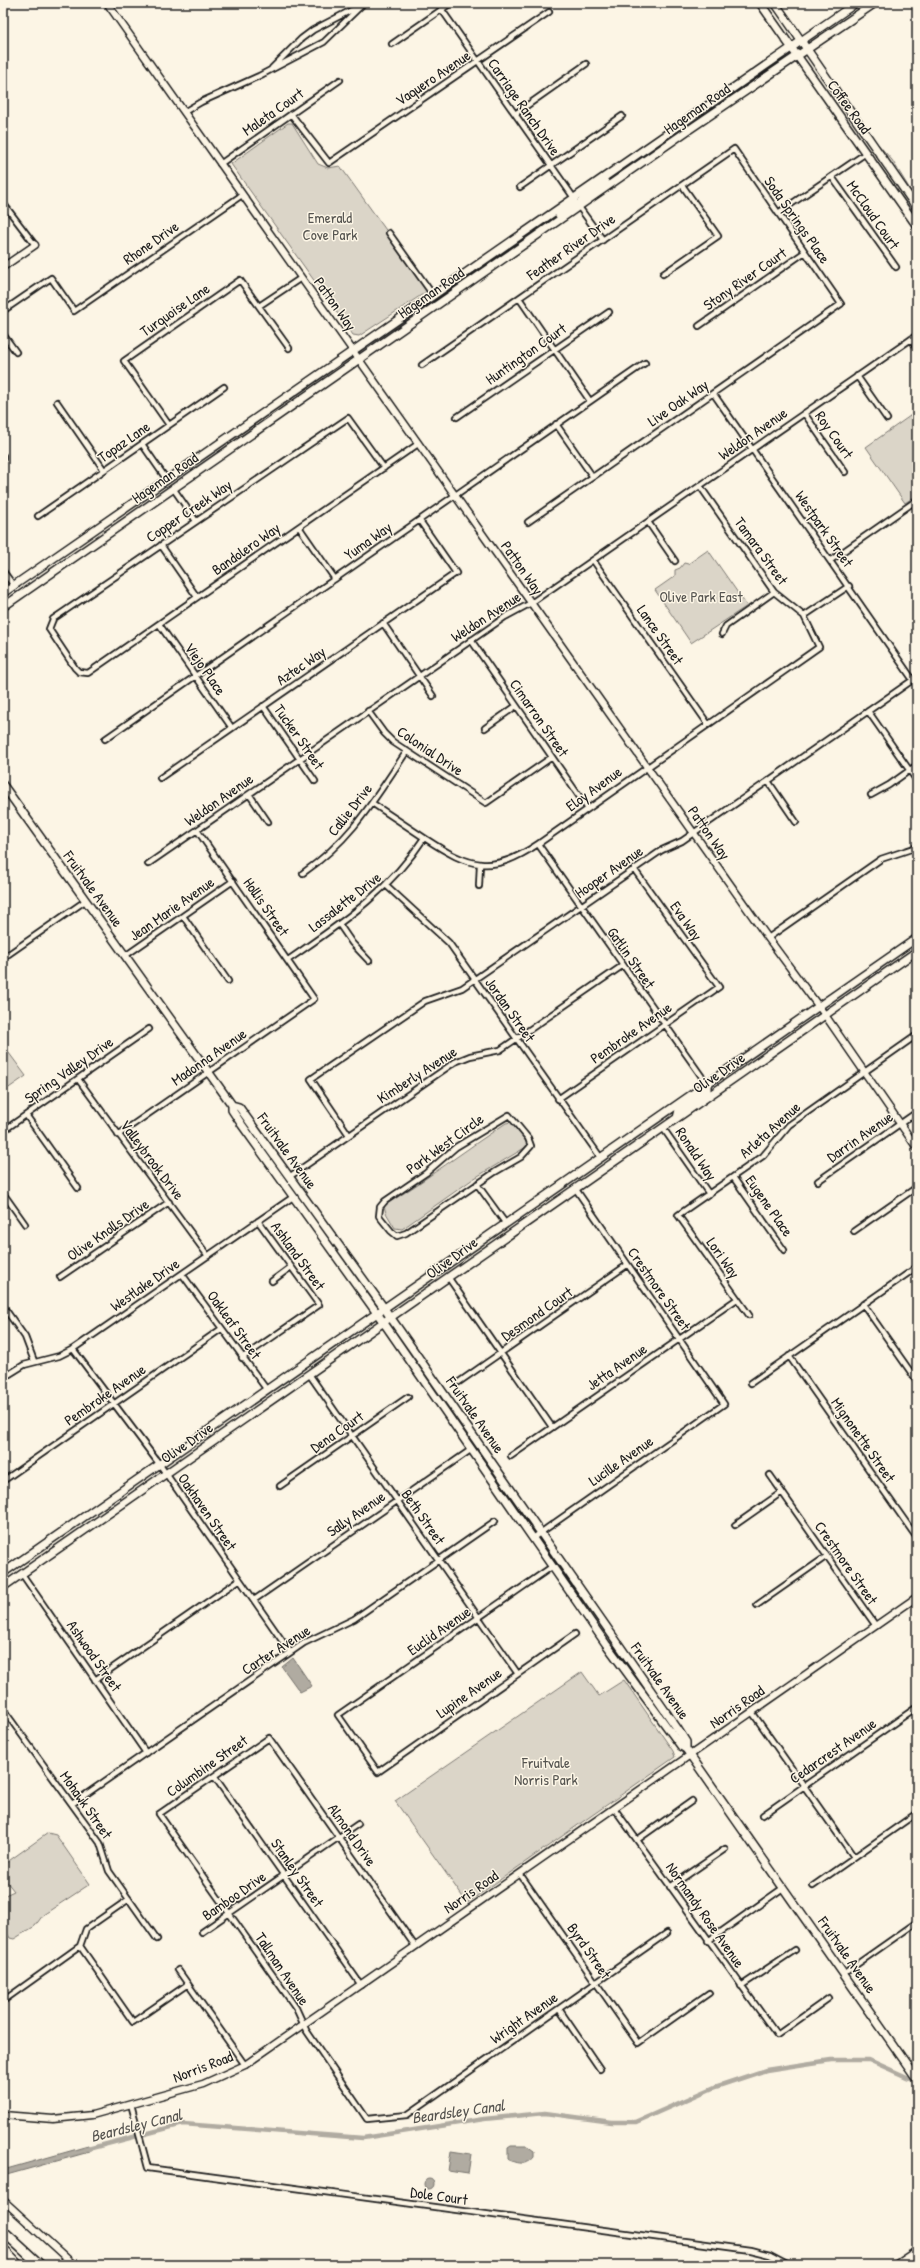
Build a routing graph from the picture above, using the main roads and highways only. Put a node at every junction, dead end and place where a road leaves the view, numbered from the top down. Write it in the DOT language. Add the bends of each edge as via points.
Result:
graph roads {
  1 [pos="760,3"];
  2 [pos="775,3"];
  3 [pos="856,3"];
  4 [pos="872,4"];
  5 [pos="801,40"];
  6 [pos="790,48"];
  7 [pos="808,50"];
  8 [pos="797,57"];
  9 [pos="722,95"];
  10 [pos="687,131"];
  11 [pos="617,169"];
  12 [pos="883,177"];
  13 [pos="574,198"];
  14 [pos="579,207"];
  15 [pos="917,208"];
  16 [pos="917,212"];
  17 [pos="917,226"];
  18 [pos="544,231"];
  19 [pos="211,449"];
  20 [pos="167,480"];
  21 [pos="173,488"];
  22 [pos="134,516"];
  23 [pos="14,586"];
  24 [pos="3,594"];
  25 [pos="3,602"];
  26 [pos="3,607"];
  27 [pos="3,785"];
  28 [pos="917,938"];
  29 [pos="917,951"];
  30 [pos="707,1084"];
  31 [pos="232,1104"];
  32 [pos="677,1118"];
  33 [pos="601,1158"];
  34 [pos="269,1162"];
  35 [pos="289,1177"];
  36 [pos="575,1188"];
  37 [pos="506,1224"];
  38 [pos="483,1252"];
  39 [pos="384,1308"];
  40 [pos="377,1313"];
  41 [pos="391,1318"];
  42 [pos="384,1323"];
  43 [pos="3,1573"];
  44 [pos="3,1587"];
  45 [pos="628,1658"];
  46 [pos="621,1663"];
  47 [pos="688,1752"];
  48 [pos="917,2079"];
  49 [pos="3,2231"];
  50 [pos="3,2250"];
  51 [pos="917,2251"];
  52 [pos="18,2265"];
  53 [pos="40,2265"];
  54 [pos="896,2265"];
  1 -- 6 [label="main road, Coffee Road"];
  2 -- 5 [label="main road, Coffee Road"];
  3 -- 5 [label="main road, Hageman Road"];
  4 -- 7 [label="main road, Hageman Road"];
  5 -- 6 [label="main road, Hageman Road"];
  5 -- 7 [label="main road, Coffee Road"];
  6 -- 8 [label="main road, Coffee Road"];
  6 -- 9 [label="main road, Hageman Road"];
  7 -- 8 [label="main road, Hageman Road"];
  7 -- 15 [label="main road, Coffee Road"];
  8 -- 10 [label="main road, Hageman Road"];
  8 -- 12 [label="main road, Coffee Road"];
  9 -- 10 [label="main road" via="720,103 696,120"];
  9 -- 11 [label="main road, Hageman Road"];
  10 -- 14 [label="main road, Hageman Road"];
  11 -- 13 [label="main road, Hageman Road"];
  11 -- 14 [label="main road" via="582,200"];
  12 -- 16 [label="main road" via="889,178 909,206"];
  12 -- 17 [label="main road, Coffee Road"];
  13 -- 18 [label="main road" via="574,204 550,222"];
  13 -- 19 [label="main road, Hageman Road"];
  14 -- 18 [label="main road, Hageman Road"];
  18 -- 21 [label="main road, Hageman Road"];
  19 -- 20 [label="main road, Hageman Road"];
  19 -- 21 [label="main road" via="205,460 176,481"];
  20 -- 22 [label="main road" via="166,487 138,507"];
  20 -- 23 [label="main road, Hageman Road"];
  21 -- 22 [label="main road, Hageman Road"];
  22 -- 26 [label="main road, Hageman Road"];
  23 -- 24 [label="main road, Hageman Road"];
  23 -- 25 [label="main road" via="14,592"];
  27 -- 31 [label="main road, Fruitvale Avenue"];
  28 -- 30 [label="main road, Olive Drive"];
  29 -- 32 [label="main road, Olive Drive"];
  30 -- 32 [label="main road" via="707,1090 680,1110"];
  30 -- 33 [label="main road, Olive Drive"];
  31 -- 34 [label="main road, Fruitvale Avenue" via="232,1110"];
  31 -- 35 [label="main road, Fruitvale Avenue" via="239,1108"];
  32 -- 36 [label="main road, Olive Drive"];
  33 -- 36 [label="main road"];
  33 -- 37 [label="main road, Olive Drive"];
  34 -- 35 [label="main road"];
  34 -- 40 [label="main road, Fruitvale Avenue"];
  35 -- 39 [label="main road, Fruitvale Avenue"];
  36 -- 38 [label="main road, Olive Drive"];
  37 -- 38 [label="main road" via="505,1230"];
  37 -- 39 [label="main road, Olive Drive"];
  38 -- 41 [label="main road, Olive Drive"];
  39 -- 40 [label="main road, Olive Drive"];
  39 -- 41 [label="main road, Fruitvale Avenue"];
  40 -- 42 [label="main road, Fruitvale Avenue"];
  40 -- 43 [label="main road, Olive Drive"];
  41 -- 42 [label="main road, Olive Drive"];
  41 -- 45 [label="main road, Fruitvale Avenue"];
  42 -- 44 [label="main road, Olive Drive"];
  42 -- 46 [label="main road, Fruitvale Avenue"];
  45 -- 46 [label="main road"];
  45 -- 47 [label="main road, Fruitvale Avenue" via="686,1742"];
  46 -- 47 [label="main road, Fruitvale Avenue"];
  47 -- 48 [label="main road, Fruitvale Avenue"];
  49 -- 53 [label="highway"];
  50 -- 52 [label="highway"];
  51 -- 54 [label="main road"];
}
